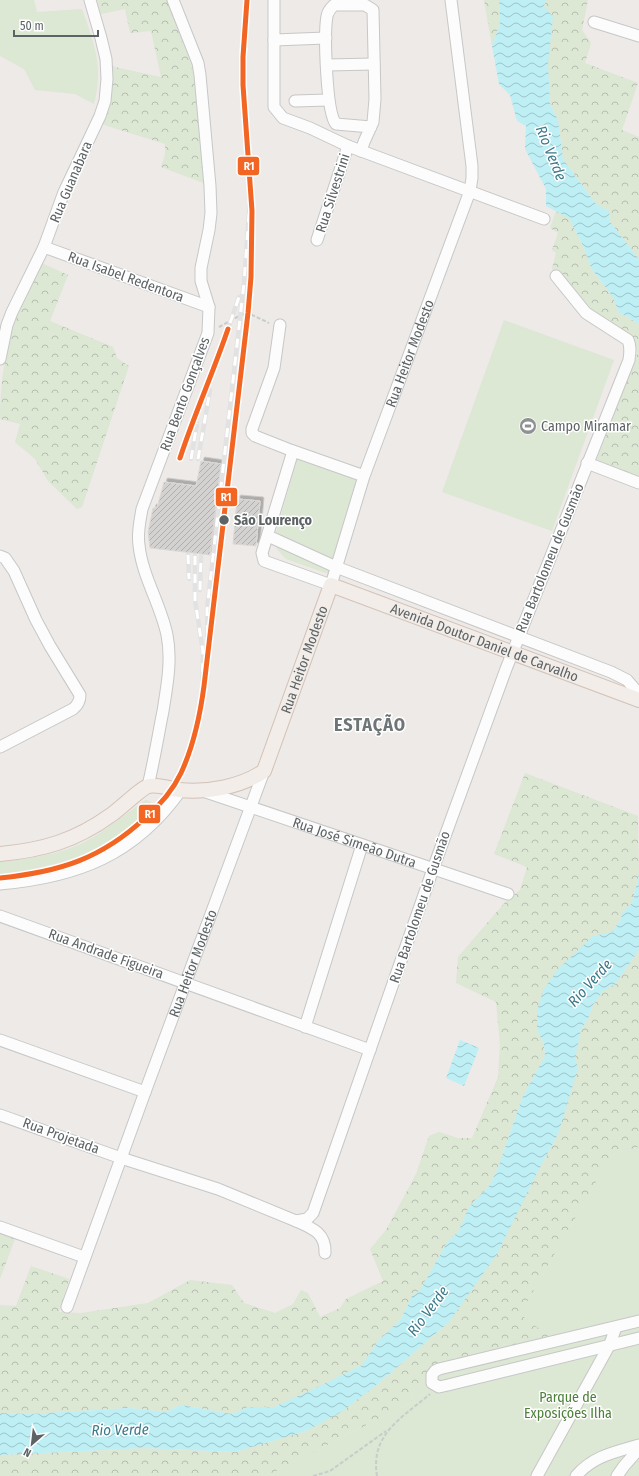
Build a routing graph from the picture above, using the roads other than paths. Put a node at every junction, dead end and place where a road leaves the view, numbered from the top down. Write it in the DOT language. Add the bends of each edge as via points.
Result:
graph roads {
  1 [pos="90,0"];
  2 [pos="173,0"];
  3 [pos="274,0"];
  4 [pos="451,0"];
  5 [pos="594,22"];
  6 [pos="639,36"];
  7 [pos="326,38"];
  8 [pos="274,40"];
  9 [pos="374,64"];
  10 [pos="327,65"];
  11 [pos="328,100"];
  12 [pos="295,101"];
  13 [pos="371,127"];
  14 [pos="348,146"];
  15 [pos="361,151"];
  16 [pos="470,191"];
  17 [pos="544,219"];
  18 [pos="318,240"];
  19 [pos="44,247"];
  20 [pos="556,276"];
  21 [pos="208,307"];
  22 [pos="280,325"];
  23 [pos="0,359"];
  24 [pos="293,451"];
  25 [pos="587,463"];
  26 [pos="364,476"];
  27 [pos="639,483"];
  28 [pos="268,536"];
  29 [pos="0,556"];
  30 [pos="336,567"];
  31 [pos="331,585"];
  32 [pos="518,637"];
  33 [pos="513,652"];
  34 [pos="639,694"];
  35 [pos="639,700"];
  36 [pos="0,747"];
  37 [pos="264,771"];
  38 [pos="148,786"];
  39 [pos="181,790"];
  40 [pos="201,790"];
  41 [pos="250,807"];
  42 [pos="362,845"];
  43 [pos="0,854"];
  44 [pos="433,869"];
  45 [pos="0,884"];
  46 [pos="508,894"];
  47 [pos="0,916"];
  48 [pos="186,983"];
  49 [pos="305,1027"];
  50 [pos="0,1040"];
  51 [pos="370,1050"];
  52 [pos="145,1092"];
  53 [pos="0,1114"];
  54 [pos="122,1158"];
  55 [pos="296,1221"];
  56 [pos="0,1227"];
  57 [pos="325,1253"];
  58 [pos="84,1257"];
  59 [pos="67,1307"];
  60 [pos="639,1321"];
  61 [pos="616,1326"];
  62 [pos="639,1338"];
  63 [pos="610,1344"];
  64 [pos="639,1445"];
  65 [pos="639,1449"];
  66 [pos="537,1476"];
  67 [pos="576,1476"];
  68 [pos="618,1476"];
  1 -- 19 [label="street, Rua Guanabara" via="106,59 105,101 64,192"];
  2 -- 21 [label="street, Rua Bento Gonçalves" via="198,63 200,75 211,213 201,268 201,281"];
  3 -- 8 [label="street"];
  4 -- 16 [label="street, Rua Heitor Modesto" via="472,166"];
  5 -- 6 [label="street"];
  7 -- 8 [label="street"];
  7 -- 9 [label="street" via="327,15 334,5 365,5 373,10"];
  7 -- 10 [label="street"];
  8 -- 14 [label="street" via="274,107 283,118"];
  9 -- 10 [label="street"];
  9 -- 13 [label="street" via="375,100"];
  10 -- 11 [label="street"];
  11 -- 12 [label="street"];
  11 -- 13 [label="street" via="336,124"];
  13 -- 15 [label="street"];
  14 -- 15 [label="street"];
  14 -- 18 [label="street, Rua Silvestrini"];
  15 -- 16 [label="street"];
  16 -- 17 [label="street"];
  16 -- 26 [label="street, Rua Heitor Modesto"];
  19 -- 21 [label="street, Rua Isabel Redentora"];
  19 -- 23 [label="street, Rua Guanabara" via="12,312"];
  20 -- 25 [label="street, Rua Bartolomeu de Gusmão" via="586,313 628,340 630,346 629,360"];
  21 -- 38 [label="street, Rua Bento Gonçalves" via="208,333 142,509 138,531 142,559 167,635 168,649 166,688"];
  22 -- 24 [label="street" via="274,368 252,433"];
  24 -- 26 [label="street"];
  24 -- 28 [label="street"];
  25 -- 27 [label="street"];
  25 -- 32 [label="street, Rua Bartolomeu de Gusmão"];
  26 -- 30 [label="street, Rua Heitor Modesto"];
  28 -- 30 [label="street"];
  28 -- 31 [label="street" via="262,553 264,561"];
  29 -- 36 [label="street" via="6,558 14,570 36,620 80,695 80,700 73,709"];
  30 -- 31 [label="street, Rua Heitor Modesto"];
  30 -- 32 [label="street"];
  31 -- 33 [label="main road, Avenida Doutor Daniel de Carvalho"];
  31 -- 37 [label="main road, Rua Heitor Modesto"];
  32 -- 33 [label="street, Rua Bartolomeu de Gusmão"];
  32 -- 34 [label="street" via="612,672 626,680"];
  33 -- 35 [label="main road, Avenida Doutor Daniel de Carvalho"];
  33 -- 44 [label="street, Rua Bartolomeu de Gusmão"];
  37 -- 40 [label="main road, Rua José Simeão Dutra" via="255,778 230,786"];
  37 -- 41 [label="street, Rua Heitor Modesto"];
  38 -- 39 [label="main road, Rua José Simeão Dutra"];
  38 -- 43 [label="main road" via="112,815 81,834 40,849"];
  39 -- 40 [label="main road, Rua José Simeão Dutra"];
  39 -- 45 [label="street" via="155,822 123,848 103,859 53,877"];
  40 -- 41 [label="street, Rua José Simeão Dutra"];
  41 -- 42 [label="street, Rua José Simeão Dutra"];
  41 -- 48 [label="street, Rua Heitor Modesto"];
  42 -- 44 [label="street, Rua José Simeão Dutra"];
  42 -- 49 [label="street"];
  44 -- 46 [label="street, Rua José Simeão Dutra"];
  44 -- 51 [label="street, Rua Bartolomeu de Gusmão"];
  47 -- 48 [label="street, Rua Andrade Figueira"];
  48 -- 49 [label="street, Rua Andrade Figueira"];
  48 -- 52 [label="street, Rua Heitor Modesto"];
  49 -- 51 [label="street, Rua Andrade Figueira"];
  50 -- 52 [label="street"];
  51 -- 55 [label="street, Rua Bartolomeu de Gusmão" via="313,1213 307,1219"];
  52 -- 54 [label="street, Rua Heitor Modesto"];
  53 -- 54 [label="street, Rua Projetada"];
  54 -- 55 [label="street" via="218,1189"];
  54 -- 58 [label="street, Rua Heitor Modesto"];
  55 -- 57 [label="street" via="316,1230 325,1244"];
  56 -- 58 [label="street"];
  58 -- 59 [label="street, Rua Heitor Modesto"];
  60 -- 61 [label="street"];
  61 -- 63 [label="street"];
  61 -- 63 [label="street" via="439,1369 431,1379 432,1383 439,1387"];
  62 -- 63 [label="street"];
  63 -- 66 [label="street"];
  64 -- 67 [label="street" via="602,1456"];
  65 -- 68 [label="street"];
}
